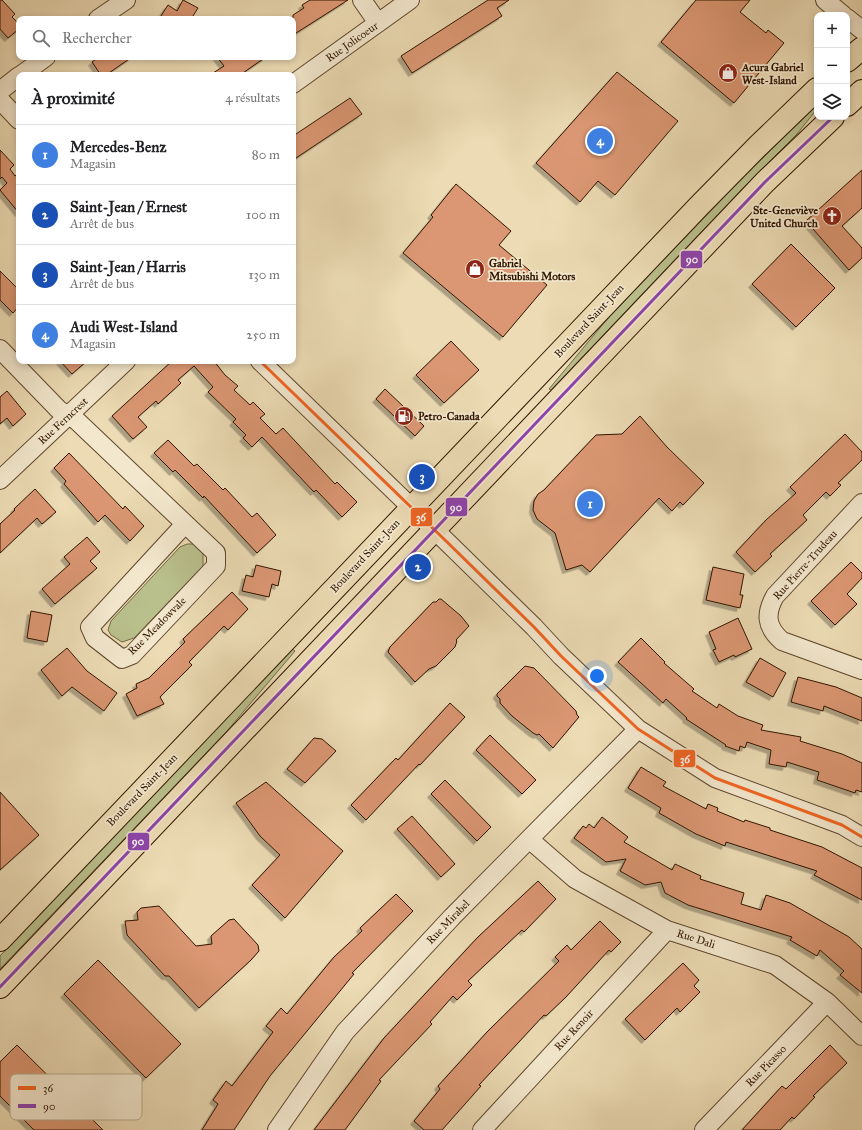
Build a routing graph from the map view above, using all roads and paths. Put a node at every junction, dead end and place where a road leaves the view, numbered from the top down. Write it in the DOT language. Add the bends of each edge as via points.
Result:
graph roads {
  1 [pos="362,0"];
  2 [pos="410,0"];
  3 [pos="825,0"];
  4 [pos="120,1"];
  5 [pos="839,12"];
  6 [pos="102,16"];
  7 [pos="850,20"];
  8 [pos="378,23"];
  9 [pos="862,30"];
  10 [pos="862,48"];
  11 [pos="850,59"];
  12 [pos="42,60"];
  13 [pos="25,72"];
  14 [pos="16,79"];
  15 [pos="296,82"];
  16 [pos="0,91"];
  17 [pos="862,91"];
  18 [pos="814,92"];
  19 [pos="0,100"];
  20 [pos="850,102"];
  21 [pos="16,117"];
  22 [pos="830,120"];
  23 [pos="0,349"];
  24 [pos="123,364"];
  25 [pos="263,364"];
  26 [pos="68,416"];
  27 [pos="0,480"];
  28 [pos="862,503"];
  29 [pos="411,507"];
  30 [pos="185,524"];
  31 [pos="435,530"];
  32 [pos="862,670"];
  33 [pos="638,729"];
  34 [pos="862,837"];
  35 [pos="529,839"];
  36 [pos="667,930"];
  37 [pos="0,940"];
  38 [pos="0,986"];
  39 [pos="827,1002"];
  40 [pos="862,1036"];
  41 [pos="277,1130"];
  42 [pos="482,1130"];
  43 [pos="704,1130"];
  1 -- 8 [label="street"];
  2 -- 8 [label="street, Rue Jolicoeur"];
  3 -- 5 [label="street"];
  4 -- 6 [label="street"];
  7 -- 9 [label="street"];
  8 -- 15 [label="street, Rue Jolicoeur"];
  10 -- 11 [label="main road"];
  12 -- 13 [label="street"];
  14 -- 16 [label="street"];
  17 -- 20 [label="main road"];
  18 -- 29 [label="main road, Boulevard Saint-Jean" via="730,174"];
  19 -- 21 [label="street"];
  22 -- 31 [label="main road" via="760,188"];
  23 -- 26 [label="street, Rue Meadowvale"];
  24 -- 26 [label="street, Rue Ferncrest"];
  25 -- 29 [label="street"];
  26 -- 27 [label="street, Rue Ferncrest"];
  26 -- 30 [label="street, Rue Meadowvale" via="76,420"];
  28 -- 32 [label="street, Rue Pierre-Trudeau" via="775,596 769,606 769,620 772,632 782,641"];
  29 -- 31 [label="street"];
  29 -- 37 [label="main road, Boulevard Saint-Jean"];
  30 -- 30 [label="street, Rue Meadowvale" via="90,627 95,638 122,659 132,655 216,566 216,553"];
  31 -- 33 [label="street"];
  31 -- 38 [label="main road"];
  33 -- 34 [label="street" via="715,778 842,825"];
  33 -- 35 [label="street, Rue Mirabel"];
  35 -- 36 [label="street, Rue Dali" via="575,879"];
  35 -- 41 [label="street, Rue Mirabel" via="345,1032"];
  36 -- 39 [label="street, Rue Dali" via="775,965"];
  36 -- 42 [label="street, Rue Renoir"];
  39 -- 40 [label="street, Rue Dali"];
  39 -- 43 [label="street, Rue Picasso"];
}
